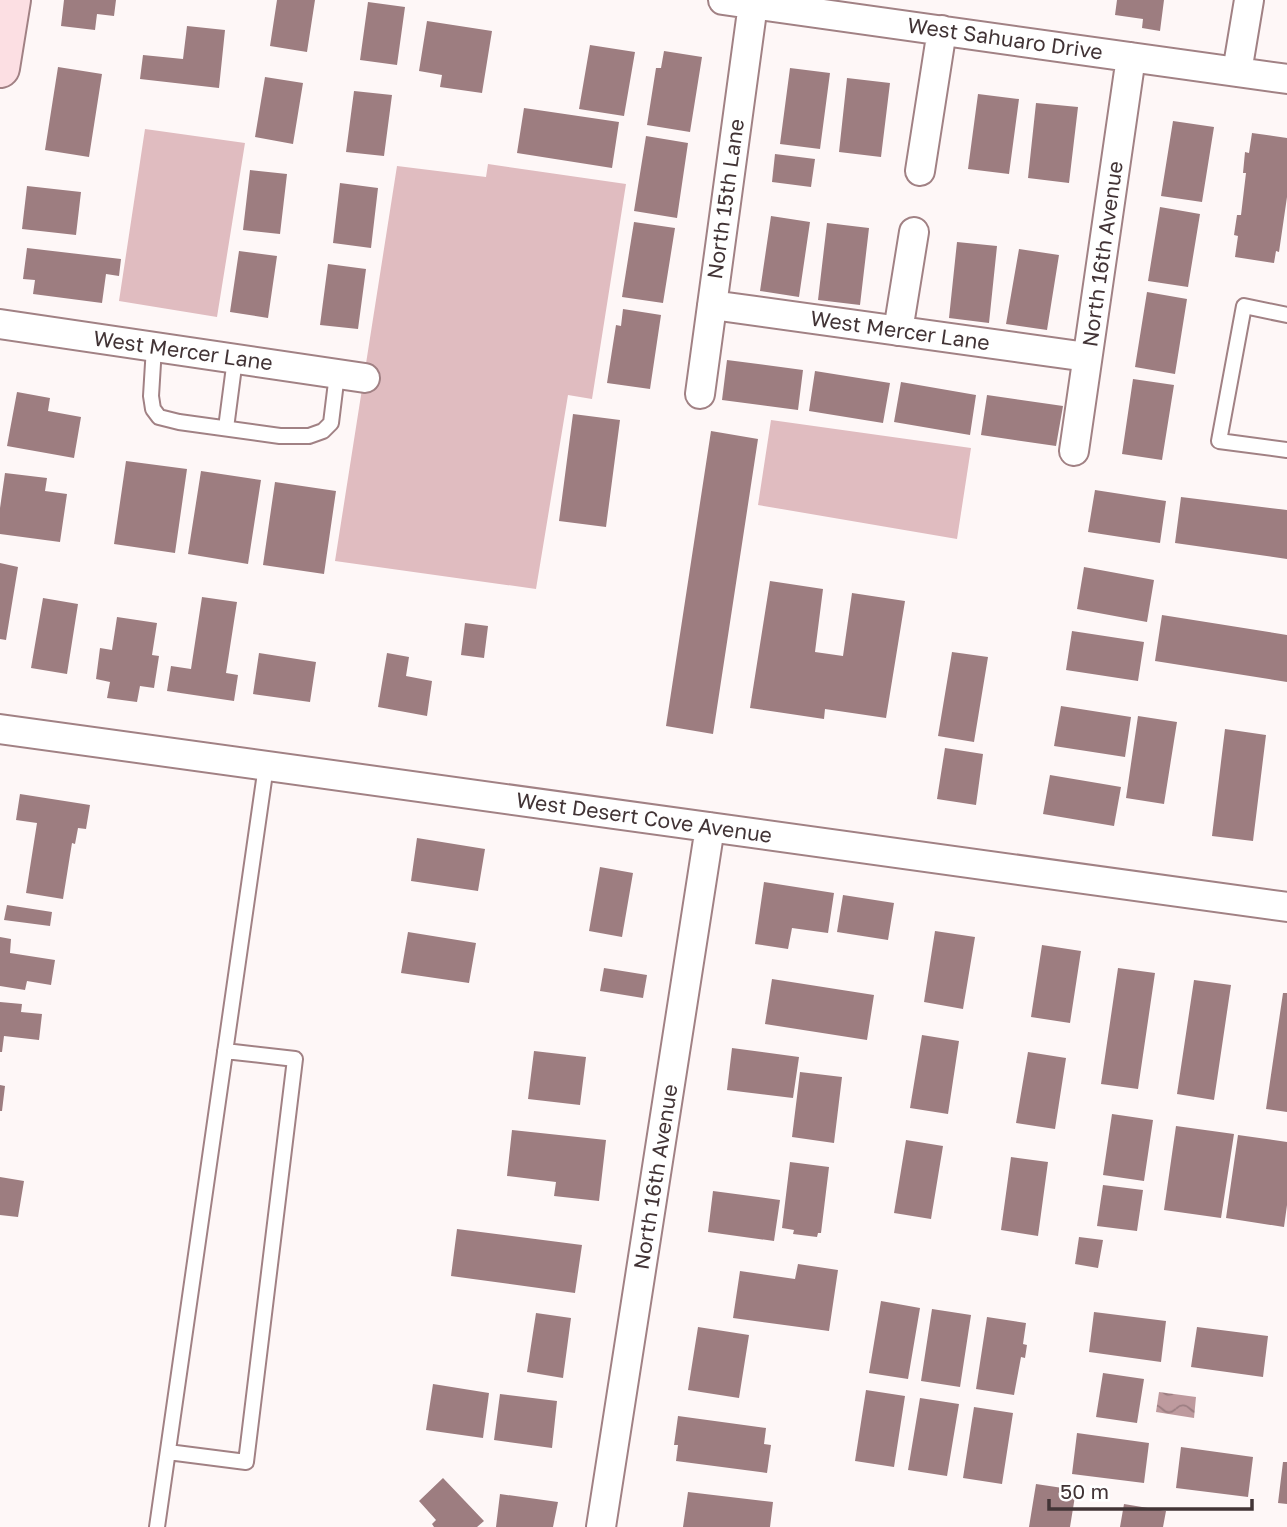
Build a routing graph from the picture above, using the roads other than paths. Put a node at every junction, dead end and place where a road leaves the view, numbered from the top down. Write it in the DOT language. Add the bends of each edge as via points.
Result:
graph roads {
  1 [pos="11,0"];
  2 [pos="723,0"];
  3 [pos="1249,0"];
  4 [pos="753,4"];
  5 [pos="942,30"];
  6 [pos="1131,57"];
  7 [pos="0,68"];
  8 [pos="1237,72"];
  9 [pos="1287,79"];
  10 [pos="920,171"];
  11 [pos="914,232"];
  12 [pos="712,305"];
  13 [pos="1287,314"];
  14 [pos="0,324"];
  15 [pos="898,331"];
  16 [pos="153,347"];
  17 [pos="1087,358"];
  18 [pos="235,359"];
  19 [pos="337,374"];
  20 [pos="365,378"];
  21 [pos="700,394"];
  22 [pos="226,428"];
  23 [pos="1287,450"];
  24 [pos="1074,452"];
  25 [pos="0,729"];
  26 [pos="266,766"];
  27 [pos="710,827"];
  28 [pos="1287,907"];
  29 [pos="225,1051"];
  30 [pos="168,1452"];
  31 [pos="157,1527"];
  32 [pos="601,1527"];
  1 -- 7 [label="street"];
  2 -- 4 [label="street, West Sahuaro Drive"];
  3 -- 8 [label="street"];
  4 -- 5 [label="street, West Sahuaro Drive"];
  4 -- 12 [label="street, North 15th Lane"];
  5 -- 6 [label="street, West Sahuaro Drive"];
  5 -- 10 [label="street"];
  6 -- 8 [label="street, West Sahuaro Drive"];
  6 -- 17 [label="street, North 16th Avenue"];
  8 -- 9 [label="street, West Sahuaro Drive"];
  11 -- 15 [label="street"];
  12 -- 15 [label="street, West Mercer Lane"];
  12 -- 21 [label="street, North 15th Lane"];
  13 -- 23 [label="lane" via="1244,306 1219,441"];
  14 -- 16 [label="street, West Mercer Lane"];
  15 -- 17 [label="street, West Mercer Lane"];
  16 -- 18 [label="street, West Mercer Lane"];
  16 -- 22 [label="lane" via="151,396 159,416"];
  17 -- 24 [label="street, North 16th Avenue"];
  18 -- 19 [label="street, West Mercer Lane"];
  18 -- 22 [label="lane"];
  19 -- 20 [label="street, West Mercer Lane"];
  19 -- 22 [label="lane" via="331,423 323,431 280,436"];
  25 -- 26 [label="street, West Desert Cove Avenue"];
  26 -- 27 [label="street, West Desert Cove Avenue"];
  26 -- 29 [label="lane"];
  27 -- 28 [label="street, West Desert Cove Avenue"];
  27 -- 32 [label="street, North 16th Avenue"];
  29 -- 30 [label="lane"];
  29 -- 30 [label="lane" via="295,1059 246,1462"];
  30 -- 31 [label="lane"];
}
